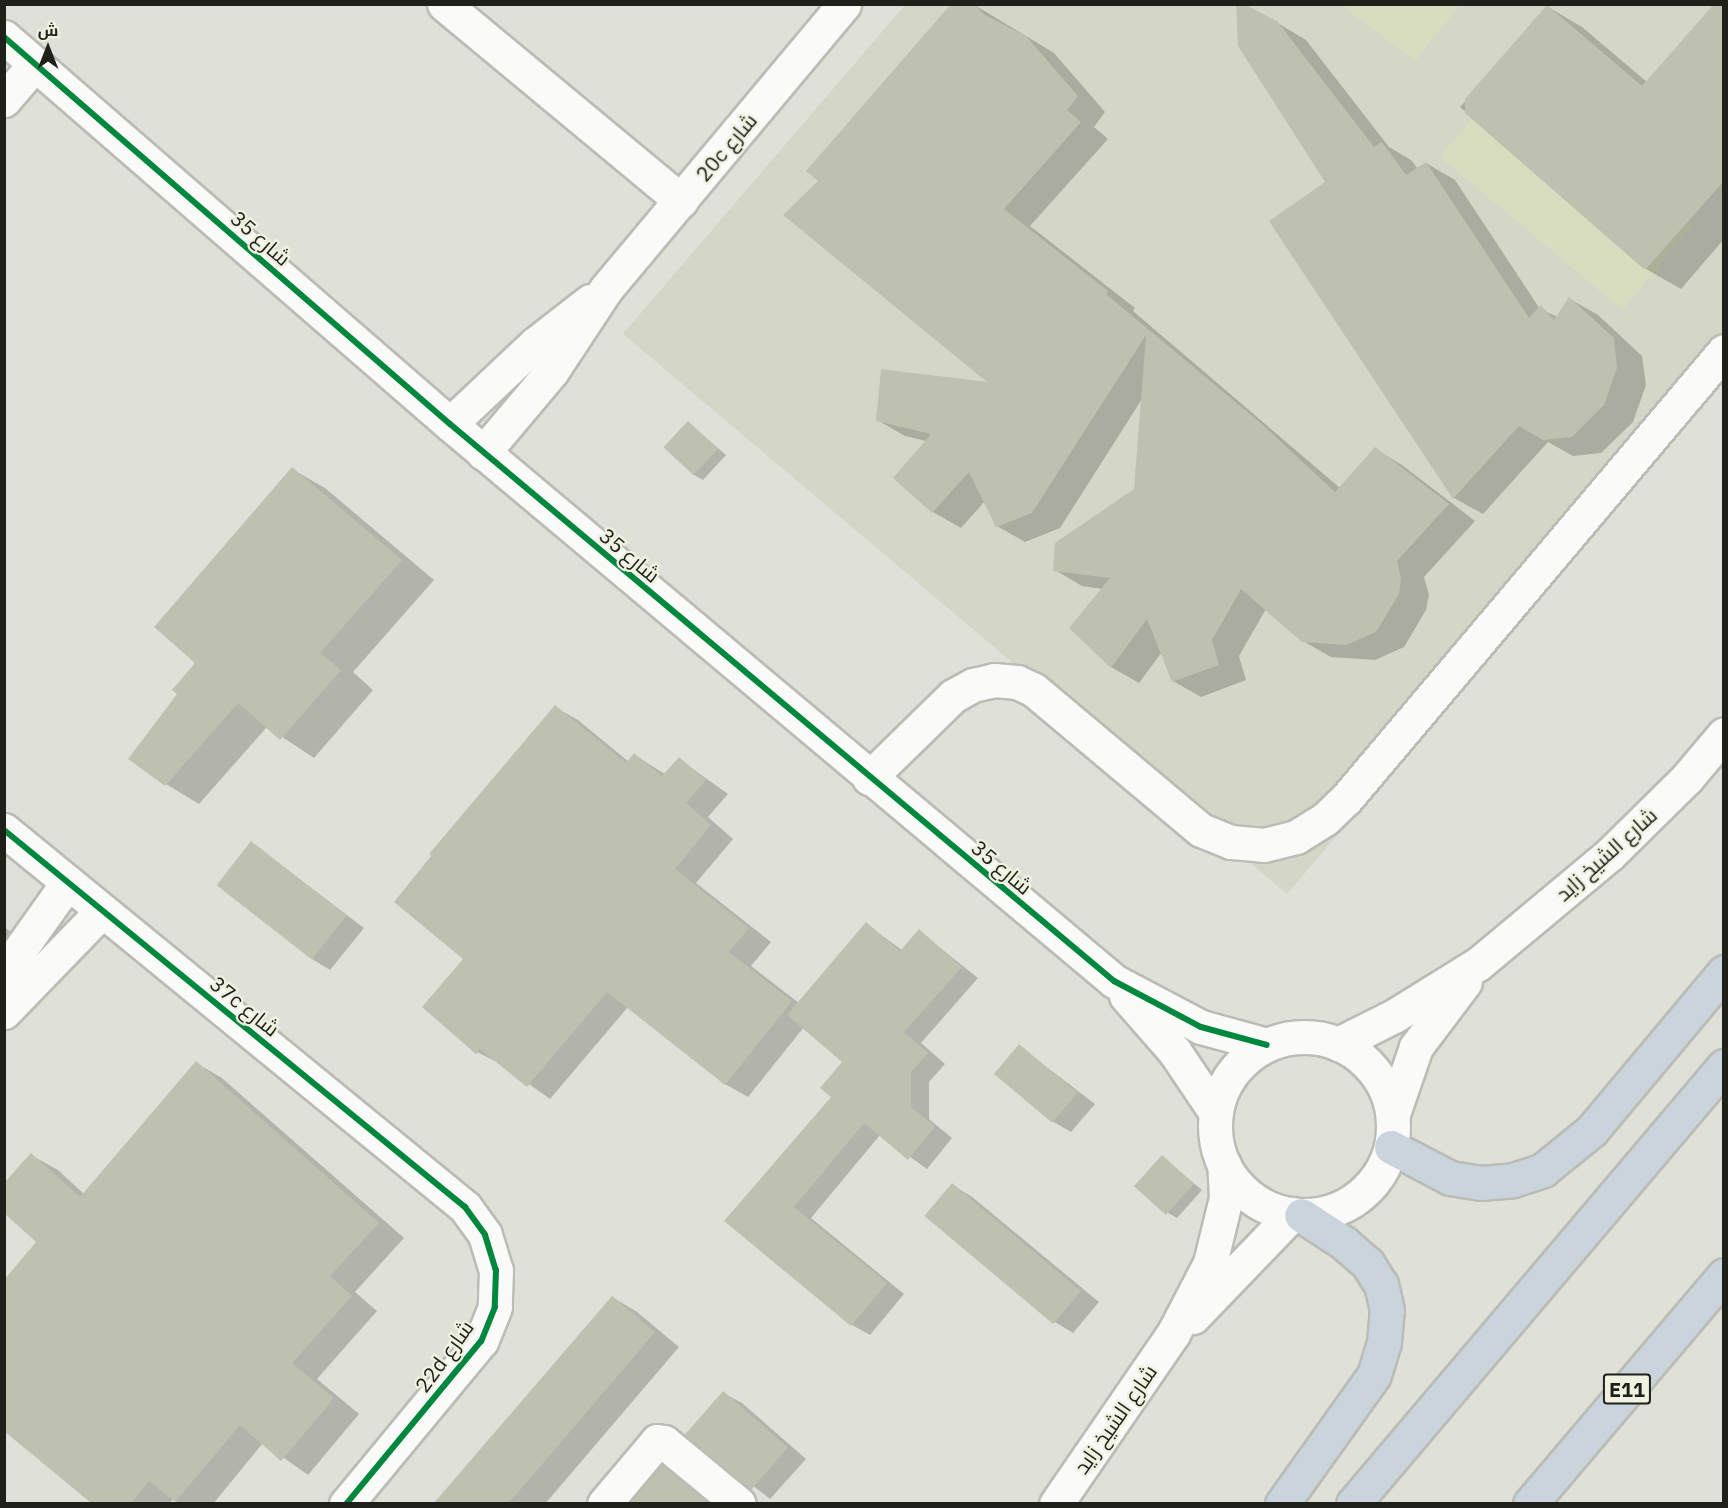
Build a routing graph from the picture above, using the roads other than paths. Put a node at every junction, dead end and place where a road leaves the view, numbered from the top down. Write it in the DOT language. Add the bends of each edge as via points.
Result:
graph roads {
  1 [pos="444,4"];
  2 [pos="841,6"];
  3 [pos="4,37"];
  4 [pos="35,64"];
  5 [pos="4,100"];
  6 [pos="681,201"];
  7 [pos="606,289"];
  8 [pos="1724,351"];
  9 [pos="450,424"];
  10 [pos="483,453"];
  11 [pos="1724,734"];
  12 [pos="869,778"];
  13 [pos="4,830"];
  14 [pos="68,882"];
  15 [pos="102,911"];
  16 [pos="1478,964"];
  17 [pos="4,972"];
  18 [pos="1724,972"];
  19 [pos="1114,981"];
  20 [pos="4,1012"];
  21 [pos="1338,1044"];
  22 [pos="1267,1045"];
  23 [pos="1724,1066"];
  24 [pos="1216,1113"];
  25 [pos="1393,1114"];
  26 [pos="1391,1147"];
  27 [pos="1224,1165"];
  28 [pos="465,1207"];
  29 [pos="1296,1214"];
  30 [pos="1724,1275"];
  31 [pos="1173,1334"];
  32 [pos="346,1503"];
  33 [pos="604,1503"];
  34 [pos="739,1503"];
  35 [pos="1056,1503"];
  36 [pos="1282,1503"];
  37 [pos="1353,1503"];
  38 [pos="1530,1503"];
  1 -- 6 [label="street"];
  2 -- 6 [label="street, 20c شارع"];
  3 -- 4 [label="street, شارع 35"];
  4 -- 5 [label="street"];
  4 -- 9 [label="street, شارع 35"];
  6 -- 7 [label="street, 20c شارع"];
  7 -- 9 [label="street, 20c شارع" via="552,330"];
  7 -- 10 [label="street, 20c شارع" via="552,370"];
  8 -- 12 [label="street" via="1346,799 1325,819 1296,837 1264,844 1232,842 1201,830 1034,690 1017,682 994,680 953,696"];
  9 -- 10 [label="street, شارع 35"];
  10 -- 12 [label="street, شارع 35"];
  11 -- 16 [label="street, شارع الشيخ زايد" via="1687,778 1609,855"];
  12 -- 19 [label="street, شارع 35"];
  13 -- 14 [label="street, 37c شارع"];
  14 -- 15 [label="street, 37c شارع"];
  14 -- 17 [label="street"];
  15 -- 20 [label="street"];
  15 -- 28 [label="street, 37c شارع"];
  16 -- 21 [label="street" via="1394,1016"];
  16 -- 25 [label="street" via="1416,1047"];
  18 -- 26 [label="highway" via="1592,1130 1543,1170 1513,1180 1481,1183 1450,1178"];
  19 -- 22 [label="street, شارع 35" via="1201,1027"];
  19 -- 24 [label="street, شارع 35" via="1175,1052"];
  21 -- 22 [label="street" via="1314,1037 1290,1038"];
  21 -- 25 [label="street" via="1358,1055 1375,1072"];
  22 -- 24 [label="street" via="1233,1073"];
  23 -- 37 [label="highway"];
  24 -- 27 [label="street" via="1216,1140"];
  25 -- 26 [label="street"];
  26 -- 29 [label="street" via="1384,1166 1358,1197 1321,1213"];
  27 -- 29 [label="street" via="1240,1188 1264,1206"];
  27 -- 31 [label="street" via="1226,1198 1221,1231 1210,1263"];
  28 -- 32 [label="street, 22d شارع" via="485,1235 496,1270 495,1307 481,1341"];
  29 -- 31 [label="street"];
  29 -- 36 [label="highway" via="1344,1242 1368,1264 1381,1285 1387,1310 1384,1342 1374,1375"];
  30 -- 38 [label="highway, E11"];
  31 -- 35 [label="street, شارع الشيخ زايد"];
  33 -- 34 [label="street" via="657,1442 664,1442"];
}
